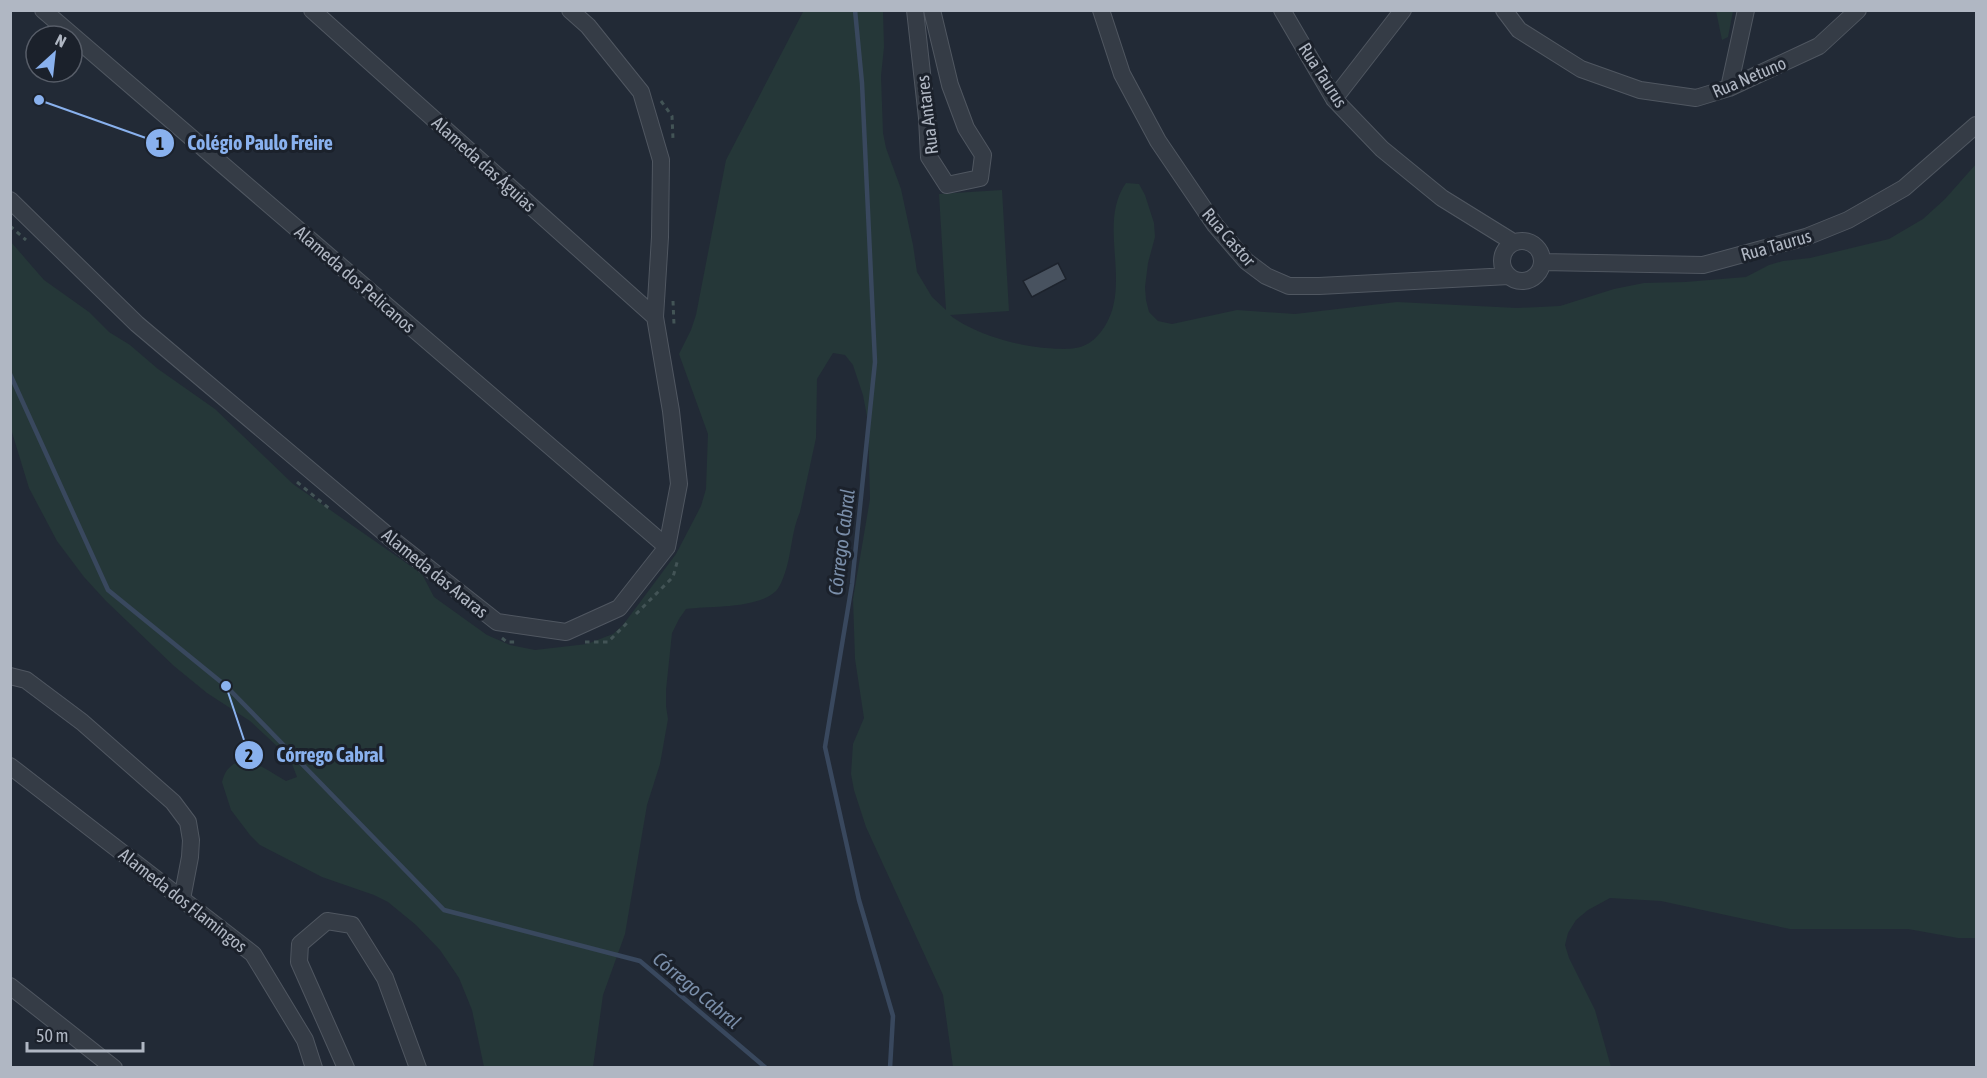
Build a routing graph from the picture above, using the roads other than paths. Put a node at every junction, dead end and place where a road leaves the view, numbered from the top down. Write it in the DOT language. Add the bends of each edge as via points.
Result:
graph roads {
  1 [pos="43,10"];
  2 [pos="312,10"];
  3 [pos="570,10"];
  4 [pos="915,10"];
  5 [pos="932,10"];
  6 [pos="1101,10"];
  7 [pos="1282,10"];
  8 [pos="1403,10"];
  9 [pos="1504,10"];
  10 [pos="1746,10"];
  11 [pos="1858,10"];
  12 [pos="1729,88"];
  13 [pos="1334,99"];
  14 [pos="1977,125"];
  15 [pos="10,200"];
  16 [pos="1513,242"];
  17 [pos="1542,262"];
  18 [pos="1509,276"];
  19 [pos="656,317"];
  20 [pos="667,547"];
  21 [pos="10,676"];
  22 [pos="10,766"];
  23 [pos="182,899"];
  24 [pos="10,986"];
  25 [pos="114,1068"];
  26 [pos="315,1068"];
  27 [pos="346,1068"];
  28 [pos="418,1068"];
  1 -- 20 [label="street, Alameda dos Pelicanos"];
  2 -- 19 [label="street, Alameda das Águias"];
  3 -- 19 [label="street, Alameda das Araras" via="588,26 641,92 658,149 661,160"];
  4 -- 5 [label="street, Rua Antares" via="929,157 947,185 980,178 983,155 966,128 950,85"];
  6 -- 18 [label="street, Rua Castor" via="1122,74 1158,141 1215,225 1246,261 1266,276 1289,286"];
  7 -- 13 [label="street, Rua Taurus"];
  8 -- 13 [label="street"];
  9 -- 12 [label="street, Rua Netuno" via="1519,30 1581,69 1640,90 1696,98"];
  10 -- 12 [label="street"];
  11 -- 12 [label="street, Rua Netuno" via="1819,46"];
  13 -- 16 [label="street, Rua Taurus" via="1382,149 1442,198"];
  14 -- 17 [label="street, Rua Taurus" via="1904,188 1848,220 1806,237 1703,265"];
  15 -- 20 [label="street, Alameda das Araras" via="137,324 393,540 497,622 566,632 619,608"];
  16 -- 17 [label="street" via="1524,240 1533,244"];
  16 -- 18 [label="street" via="1502,262"];
  17 -- 18 [label="street" via="1530,279 1515,280"];
  19 -- 20 [label="street, Alameda das Araras" via="679,484"];
  21 -- 23 [label="street" via="26,680 81,722 173,802 188,822 191,840"];
  22 -- 23 [label="street, Alameda dos Flamingos"];
  23 -- 26 [label="street, Alameda dos Flamingos" via="253,954 305,1040"];
  24 -- 25 [label="street"];
  27 -- 28 [label="street" via="299,962 300,944 327,921 352,925 384,978"];
}
